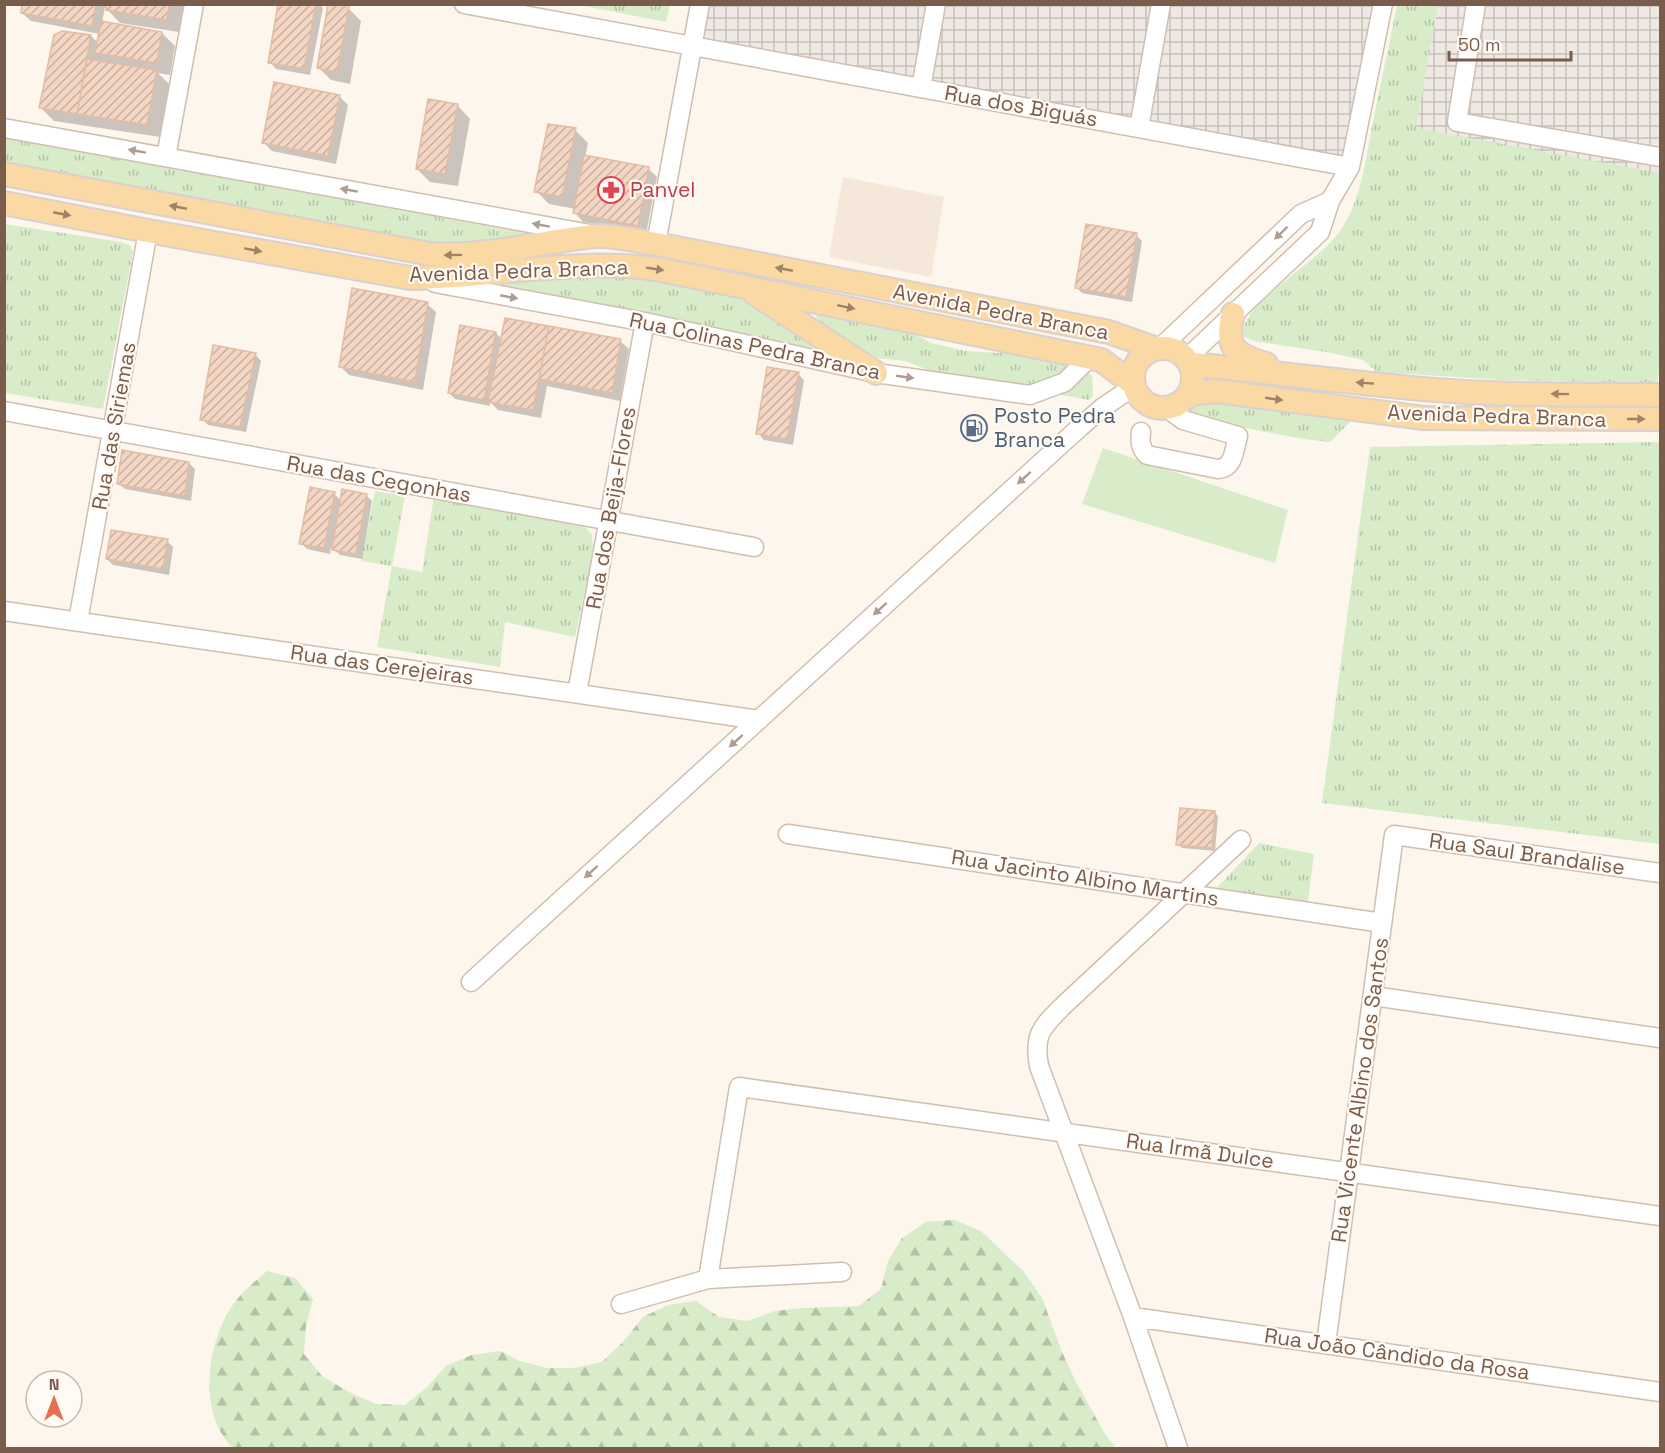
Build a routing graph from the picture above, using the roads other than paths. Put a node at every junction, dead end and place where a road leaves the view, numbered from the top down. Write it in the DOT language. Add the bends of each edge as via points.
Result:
graph roads {
  1 [pos="194,4"];
  2 [pos="464,4"];
  3 [pos="700,4"];
  4 [pos="936,4"];
  5 [pos="1161,4"];
  6 [pos="1383,4"];
  7 [pos="1476,4"];
  8 [pos="693,46"];
  9 [pos="921,88"];
  10 [pos="4,128"];
  11 [pos="1139,128"];
  12 [pos="166,157"];
  13 [pos="1660,158"];
  14 [pos="1350,167"];
  15 [pos="4,174"];
  16 [pos="1330,201"];
  17 [pos="4,202"];
  18 [pos="148,231"];
  19 [pos="598,236"];
  20 [pos="656,244"];
  21 [pos="410,278"];
  22 [pos="743,286"];
  23 [pos="1233,314"];
  24 [pos="645,322"];
  25 [pos="1158,347"];
  26 [pos="1089,358"];
  27 [pos="1189,361"];
  28 [pos="876,373"];
  29 [pos="1319,380"];
  30 [pos="1132,385"];
  31 [pos="1190,394"];
  32 [pos="1660,395"];
  33 [pos="1167,408"];
  34 [pos="4,411"];
  35 [pos="1660,419"];
  36 [pos="113,431"];
  37 [pos="1141,432"];
  38 [pos="609,521"];
  39 [pos="754,547"];
  40 [pos="4,611"];
  41 [pos="78,621"];
  42 [pos="577,693"];
  43 [pos="759,720"];
  44 [pos="788,834"];
  45 [pos="1394,835"];
  46 [pos="1240,840"];
  47 [pos="1660,873"];
  48 [pos="1185,893"];
  49 [pos="1383,923"];
  50 [pos="471,982"];
  51 [pos="1373,996"];
  52 [pos="1660,1038"];
  53 [pos="1063,1132"];
  54 [pos="1349,1172"];
  55 [pos="1660,1216"];
  56 [pos="842,1272"];
  57 [pos="708,1279"];
  58 [pos="621,1304"];
  59 [pos="1132,1317"];
  60 [pos="1326,1344"];
  61 [pos="1660,1392"];
  62 [pos="1178,1449"];
  1 -- 12 [label="street"];
  2 -- 8 [label="street, Rua dos Biguás"];
  3 -- 8 [label="street"];
  4 -- 9 [label="street"];
  5 -- 11 [label="street"];
  6 -- 14 [label="street"];
  7 -- 13 [label="street" via="1457,122"];
  8 -- 9 [label="street, Rua dos Biguás"];
  8 -- 20 [label="street"];
  9 -- 11 [label="street, Rua dos Biguás"];
  12 -- 10 [label="street, Avenida Pedra Branca, one-way"];
  11 -- 14 [label="street, Rua dos Biguás"];
  19 -- 12 [label="street, Avenida Pedra Branca, one-way"];
  14 -- 16 [label="street"];
  19 -- 15 [label="main road, Avenida Pedra Branca, one-way" via="473,254 430,254"];
  16 -- 23 [label="street" via="1320,232"];
  16 -- 25 [label="street, one-way" via="1301,214"];
  17 -- 18 [label="main road, Avenida Pedra Branca, one-way"];
  18 -- 21 [label="main road, Avenida Pedra Branca, one-way"];
  18 -- 36 [label="street, Rua das Siriemas"];
  19 -- 20 [label="main road, Avenida Pedra Branca"];
  25 -- 20 [label="main road, Avenida Pedra Branca, one-way" via="1109,332"];
  21 -- 22 [label="main road, Avenida Pedra Branca, one-way" via="617,265"];
  21 -- 24 [label="street, Rua Colinas Pedra Branca, one-way"];
  22 -- 26 [label="main road, Avenida Pedra Branca, one-way"];
  22 -- 28 [label="main road"];
  23 -- 27 [label="street"];
  23 -- 29 [label="main road" via="1228,331 1240,355"];
  24 -- 28 [label="street, Rua Colinas Pedra Branca"];
  24 -- 38 [label="street, Rua dos Beija-Flores"];
  25 -- 27 [label="main road" via="1178,350"];
  25 -- 30 [label="main road" via="1141,355 1132,372"];
  28 -- 26 [label="street, Rua Colinas Pedra Branca, one-way" via="1030,395 1065,382"];
  26 -- 30 [label="main road, Avenida Pedra Branca" via="1101,360"];
  27 -- 29 [label="main road, Avenida Pedra Branca"];
  27 -- 31 [label="main road" via="1194,383"];
  32 -- 29 [label="main road, Avenida Pedra Branca, one-way" via="1490,393"];
  30 -- 33 [label="main road" via="1148,405"];
  30 -- 43 [label="street, one-way" via="1079,428"];
  31 -- 33 [label="main road"];
  31 -- 35 [label="main road, Avenida Pedra Branca, one-way" via="1216,391 1424,418"];
  33 -- 37 [label="street" via="1183,420 1238,436 1231,464 1218,470 1147,455 1140,443"];
  34 -- 36 [label="street, Rua das Cegonhas"];
  36 -- 38 [label="street, Rua das Cegonhas"];
  36 -- 41 [label="street, Rua das Siriemas"];
  38 -- 39 [label="street, Rua das Cegonhas"];
  38 -- 42 [label="street, Rua dos Beija-Flores"];
  40 -- 41 [label="street, Rua das Cerejeiras"];
  41 -- 42 [label="street, Rua das Cerejeiras"];
  42 -- 43 [label="street, Rua das Cerejeiras"];
  43 -- 50 [label="street, one-way"];
  44 -- 48 [label="street, Rua Jacinto Albino Martins"];
  45 -- 47 [label="street, Rua Saul Brandalise"];
  45 -- 49 [label="street, Rua Vicente Albino dos Santos"];
  46 -- 48 [label="street"];
  48 -- 49 [label="street, Rua Jacinto Albino Martins"];
  48 -- 53 [label="street" via="1041,1030 1036,1041 1039,1066"];
  49 -- 51 [label="street, Rua Vicente Albino dos Santos"];
  51 -- 52 [label="street"];
  51 -- 54 [label="street, Rua Vicente Albino dos Santos"];
  53 -- 54 [label="street, Rua Irmã Dulce"];
  53 -- 57 [label="street, Rua Irmã Dulce" via="740,1087"];
  53 -- 59 [label="street"];
  54 -- 55 [label="street, Rua Irmã Dulce"];
  54 -- 60 [label="street, Rua Vicente Albino dos Santos"];
  56 -- 57 [label="street"];
  57 -- 58 [label="street"];
  59 -- 60 [label="street, Rua João Cândido da Rosa"];
  59 -- 62 [label="street"];
  60 -- 61 [label="street, Rua João Cândido da Rosa"];
}
